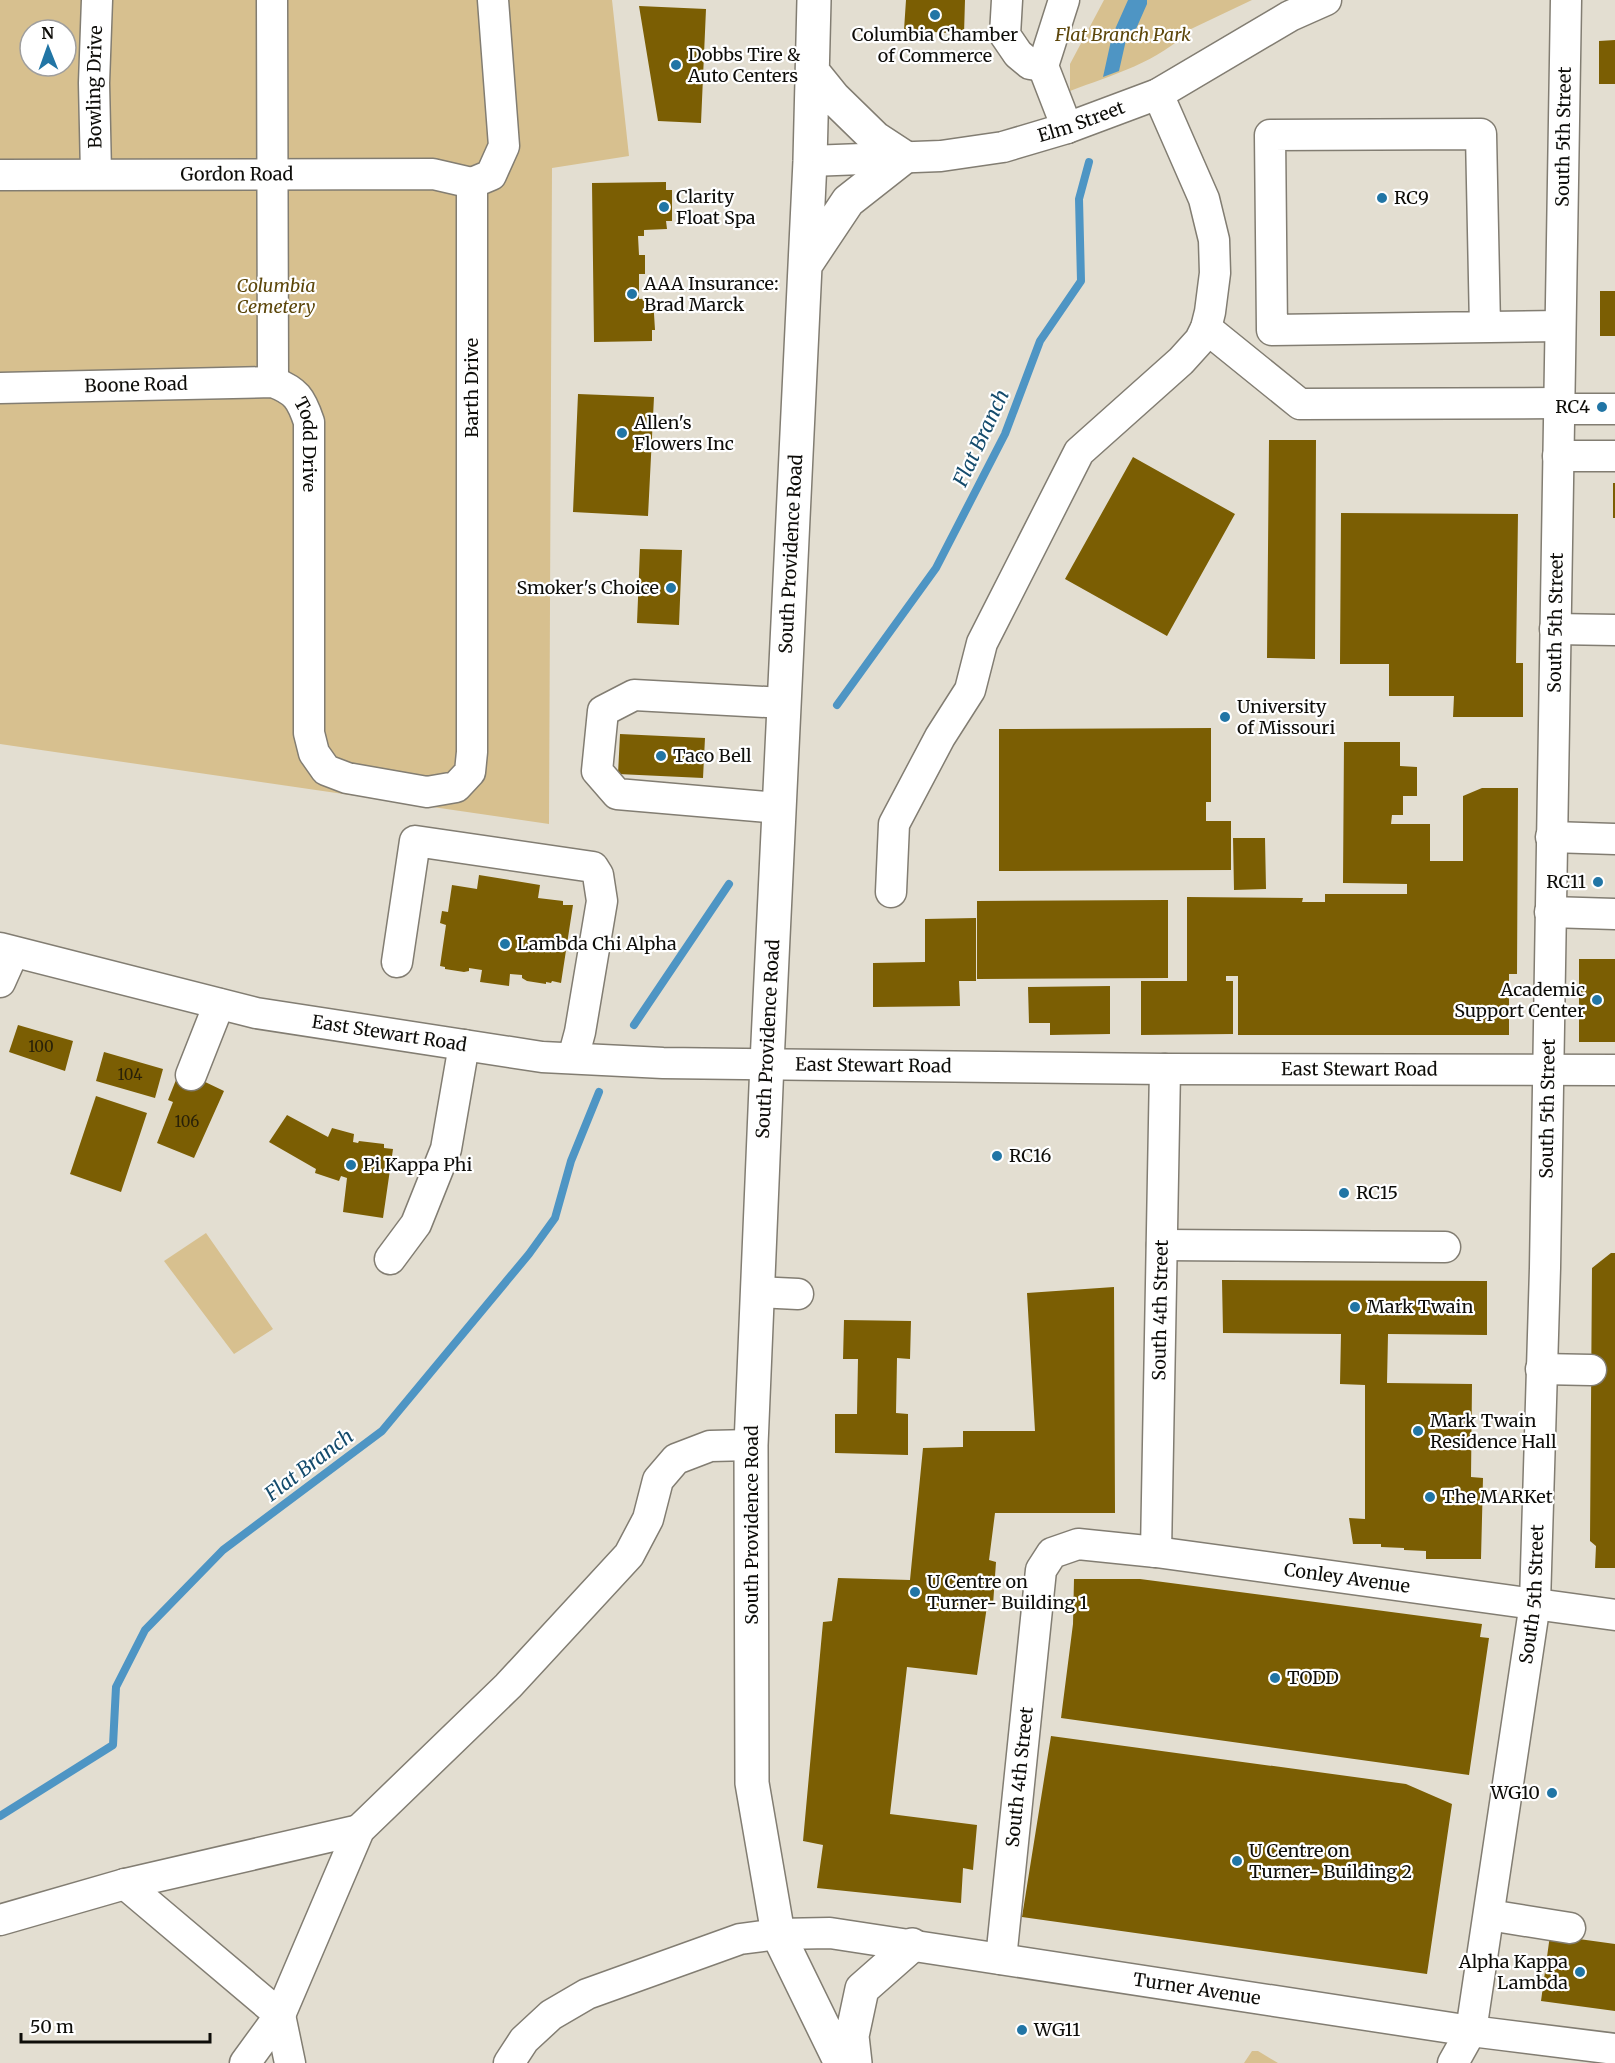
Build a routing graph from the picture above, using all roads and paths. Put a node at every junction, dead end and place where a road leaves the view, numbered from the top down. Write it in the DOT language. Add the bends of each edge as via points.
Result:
graph roads {
  1 [pos="97,0"];
  2 [pos="272,0"];
  3 [pos="493,0"];
  4 [pos="814,0"];
  5 [pos="1006,0"];
  6 [pos="1064,0"];
  7 [pos="1326,0"];
  8 [pos="1566,0"];
  9 [pos="1043,66"];
  10 [pos="813,72"];
  11 [pos="1158,94"];
  12 [pos="1067,128"];
  13 [pos="904,157"];
  14 [pos="810,161"];
  15 [pos="96,174"];
  16 [pos="273,174"];
  17 [pos="0,175"];
  18 [pos="472,183"];
  19 [pos="805,266"];
  20 [pos="1560,326"];
  21 [pos="1485,327"];
  22 [pos="1206,328"];
  23 [pos="273,382"];
  24 [pos="0,388"];
  25 [pos="1559,406"];
  26 [pos="1615,409"];
  27 [pos="1558,456"];
  28 [pos="1615,456"];
  29 [pos="1555,629"];
  30 [pos="1615,630"];
  31 [pos="784,703"];
  32 [pos="456,787"];
  33 [pos="779,808"];
  34 [pos="1551,837"];
  35 [pos="1615,839"];
  36 [pos="891,892"];
  37 [pos="1550,912"];
  38 [pos="1615,914"];
  39 [pos="7,950"];
  40 [pos="397,962"];
  41 [pos="0,982"];
  42 [pos="219,1004"];
  43 [pos="464,1045"];
  44 [pos="573,1058"];
  45 [pos="767,1064"];
  46 [pos="1165,1069"];
  47 [pos="1547,1069"];
  48 [pos="1615,1070"];
  49 [pos="191,1075"];
  50 [pos="1162,1245"];
  51 [pos="1446,1247"];
  52 [pos="390,1259"];
  53 [pos="758,1292"];
  54 [pos="798,1294"];
  55 [pos="1541,1369"];
  56 [pos="1591,1370"];
  57 [pos="752,1445"];
  58 [pos="1078,1544"];
  59 [pos="1156,1552"];
  60 [pos="1535,1603"];
  61 [pos="1615,1615"];
  62 [pos="359,1830"];
  63 [pos="125,1884"];
  64 [pos="1489,1915"];
  65 [pos="0,1920"];
  66 [pos="1570,1928"];
  67 [pos="778,1934"];
  68 [pos="912,1945"];
  69 [pos="1001,1959"];
  70 [pos="280,2014"];
  71 [pos="1471,2031"];
  72 [pos="1615,2049"];
  73 [pos="1569,2053"];
  74 [pos="245,2063"];
  75 [pos="290,2063"];
  76 [pos="508,2063"];
  77 [pos="841,2063"];
  78 [pos="855,2063"];
  79 [pos="1453,2063"];
  1 -- 15 [label="street, Bowling Drive"];
  2 -- 16 [label="street, Todd Drive"];
  3 -- 18 [label="street" via="504,146 491,175"];
  4 -- 10 [label="main road, South Providence Road"];
  5 -- 9 [label="street" via="1005,35 1029,64"];
  6 -- 9 [label="street"];
  7 -- 11 [label="street, Elm Street" via="1290,16"];
  8 -- 20 [label="street, South 5th Street"];
  9 -- 12 [label="street"];
  10 -- 13 [label="main road" via="874,138"];
  10 -- 14 [label="main road, South Providence Road"];
  11 -- 12 [label="street, Elm Street"];
  11 -- 22 [label="street" via="1204,199 1214,240 1215,273"];
  12 -- 13 [label="street, Elm Street" via="1004,147"];
  13 -- 14 [label="street, Elm Street"];
  13 -- 19 [label="main road" via="848,201"];
  14 -- 19 [label="main road, South Providence Road"];
  15 -- 16 [label="street, Gordon Road"];
  15 -- 17 [label="street, Gordon Road"];
  16 -- 18 [label="street, Gordon Road" via="433,174"];
  16 -- 23 [label="street, Todd Drive"];
  18 -- 32 [label="street, Barth Drive" via="472,752 470,772"];
  19 -- 31 [label="main road, South Providence Road"];
  20 -- 21 [label="street"];
  20 -- 25 [label="street, South 5th Street"];
  21 -- 21 [label="street" via="1272,330 1270,135 1481,134"];
  22 -- 25 [label="street" via="1300,404"];
  22 -- 36 [label="street" via="1181,361 1079,452 982,643 970,690 894,824"];
  23 -- 24 [label="street, Boone Road"];
  23 -- 32 [label="street, Todd Drive" via="290,389 303,403 309,422 309,733 314,753 326,770 347,778 427,792"];
  25 -- 26 [label="street"];
  25 -- 27 [label="street, South 5th Street"];
  27 -- 28 [label="street"];
  27 -- 29 [label="street, South 5th Street"];
  29 -- 30 [label="street"];
  29 -- 34 [label="street, South 5th Street"];
  31 -- 33 [label="main road, South Providence Road"];
  31 -- 33 [label="street" via="634,695 603,711 597,771 616,794"];
  33 -- 45 [label="main road, South Providence Road"];
  34 -- 35 [label="street"];
  34 -- 37 [label="street, South 5th Street"];
  37 -- 38 [label="street"];
  37 -- 47 [label="street, South 5th Street"];
  39 -- 41 [label="street"];
  39 -- 42 [label="street, East Stewart Road"];
  40 -- 44 [label="street" via="415,841 593,867 602,901"];
  42 -- 43 [label="street, East Stewart Road"];
  42 -- 49 [label="street"];
  43 -- 44 [label="street, East Stewart Road"];
  43 -- 52 [label="street" via="447,1149 416,1224"];
  44 -- 45 [label="street, East Stewart Road"];
  45 -- 46 [label="street, East Stewart Road"];
  45 -- 53 [label="main road, South Providence Road"];
  46 -- 47 [label="street, East Stewart Road"];
  46 -- 50 [label="street, South 4th Street"];
  47 -- 48 [label="street, East Stewart Road"];
  47 -- 55 [label="street, South 5th Street"];
  50 -- 51 [label="street"];
  50 -- 59 [label="street, South 4th Street"];
  53 -- 54 [label="street"];
  53 -- 57 [label="main road, South Providence Road"];
  55 -- 56 [label="street"];
  55 -- 60 [label="street, South 5th Street"];
  57 -- 62 [label="street" via="710,1446 676,1460 658,1480 648,1519 629,1554 508,1686"];
  57 -- 67 [label="main road, South Providence Road" via="752,1783"];
  58 -- 59 [label="street, Conley Avenue"];
  58 -- 69 [label="street, South 4th Street" via="1052,1553 1041,1570"];
  59 -- 60 [label="street, Conley Avenue"];
  60 -- 61 [label="street, Conley Avenue"];
  60 -- 64 [label="street, South 5th Street"];
  62 -- 63 [label="street"];
  62 -- 70 [label="street"];
  63 -- 65 [label="street"];
  63 -- 70 [label="street"];
  64 -- 66 [label="street"];
  64 -- 71 [label="street, South 5th Street"];
  67 -- 68 [label="street, Turner Avenue" via="830,1933"];
  67 -- 76 [label="street, Turner Avenue" via="740,1940 587,1994 550,2015 524,2040"];
  67 -- 77 [label="main road, South Providence Road"];
  68 -- 69 [label="street, Turner Avenue"];
  68 -- 78 [label="main road" via="862,1989 852,2036"];
  69 -- 71 [label="street, Turner Avenue"];
  70 -- 74 [label="street"];
  70 -- 75 [label="street"];
  71 -- 73 [label="street, Turner Avenue"];
  71 -- 79 [label="street, South 5th Street"];
  72 -- 73 [label="street, Turner Avenue"];
}
